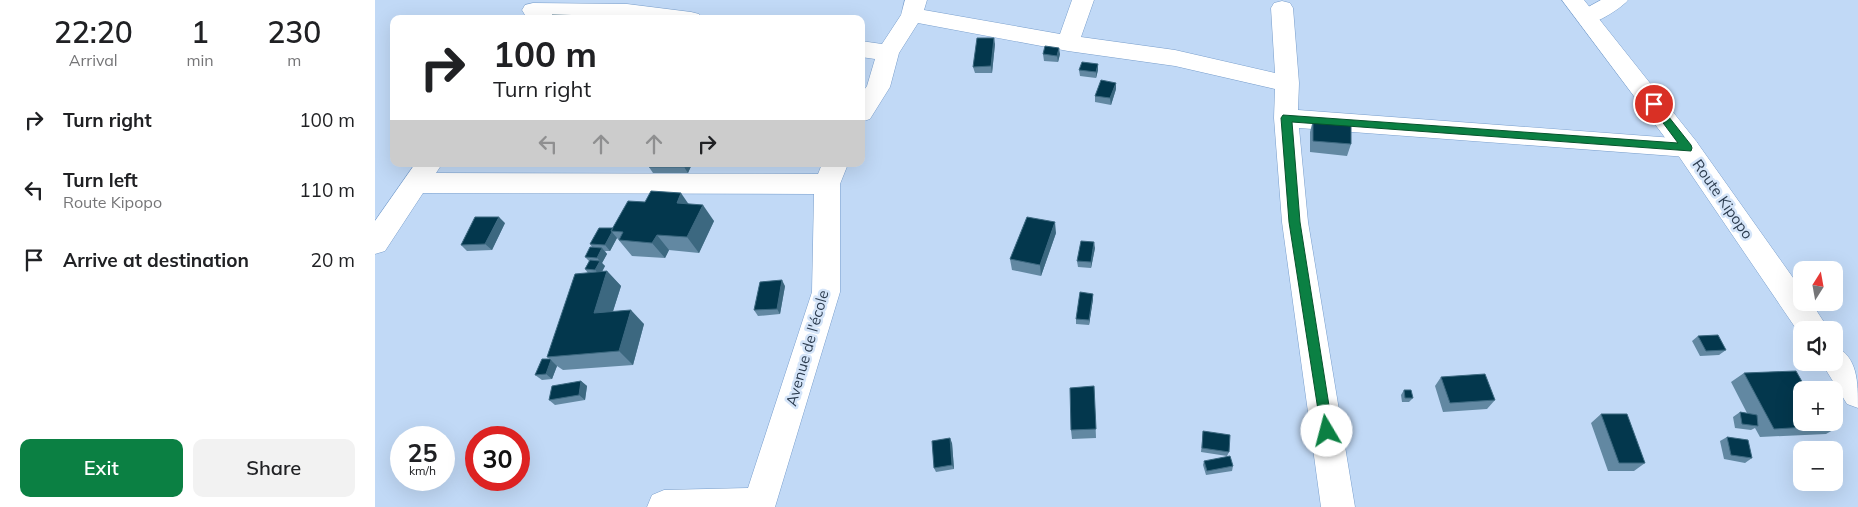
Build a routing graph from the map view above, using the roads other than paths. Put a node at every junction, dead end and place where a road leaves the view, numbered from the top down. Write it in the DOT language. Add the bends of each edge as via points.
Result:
graph roads {
  1 [pos="1083,0"];
  2 [pos="1617,0"];
  3 [pos="914,7"];
  4 [pos="1282,8"];
  5 [pos="1580,8"];
  6 [pos="532,10"];
  7 [pos="659,15"];
  8 [pos="1068,43"];
  9 [pos="865,50"];
  10 [pos="888,53"];
  11 [pos="1287,83"];
  12 [pos="865,108"];
  13 [pos="1286,118"];
  14 [pos="1687,148"];
  15 [pos="422,174"];
  16 [pos="831,174"];
  17 [pos="375,242"];
  18 [pos="1808,321"];
  19 [pos="1842,371"];
  20 [pos="1858,394"];
  21 [pos="758,506"];
  22 [pos="665,507"];
  23 [pos="1338,507"];
  1 -- 8 [label="street"];
  2 -- 5 [label="street"];
  3 -- 8 [label="street"];
  3 -- 10 [label="street"];
  4 -- 11 [label="street"];
  5 -- 14 [label="street, Route Kipopo"];
  6 -- 7 [label="street" via="627,11"];
  8 -- 11 [label="street" via="1175,58"];
  9 -- 10 [label="street"];
  10 -- 12 [label="street" via="878,87"];
  11 -- 13 [label="street"];
  13 -- 14 [label="street"];
  13 -- 23 [label="street" via="1295,222"];
  14 -- 18 [label="street, Route Kipopo"];
  15 -- 16 [label="street"];
  15 -- 17 [label="street"];
  16 -- 21 [label="street, Avenue de l'école" via="826,292"];
  19 -- 20 [label="street"];
  21 -- 22 [label="street"];
}
